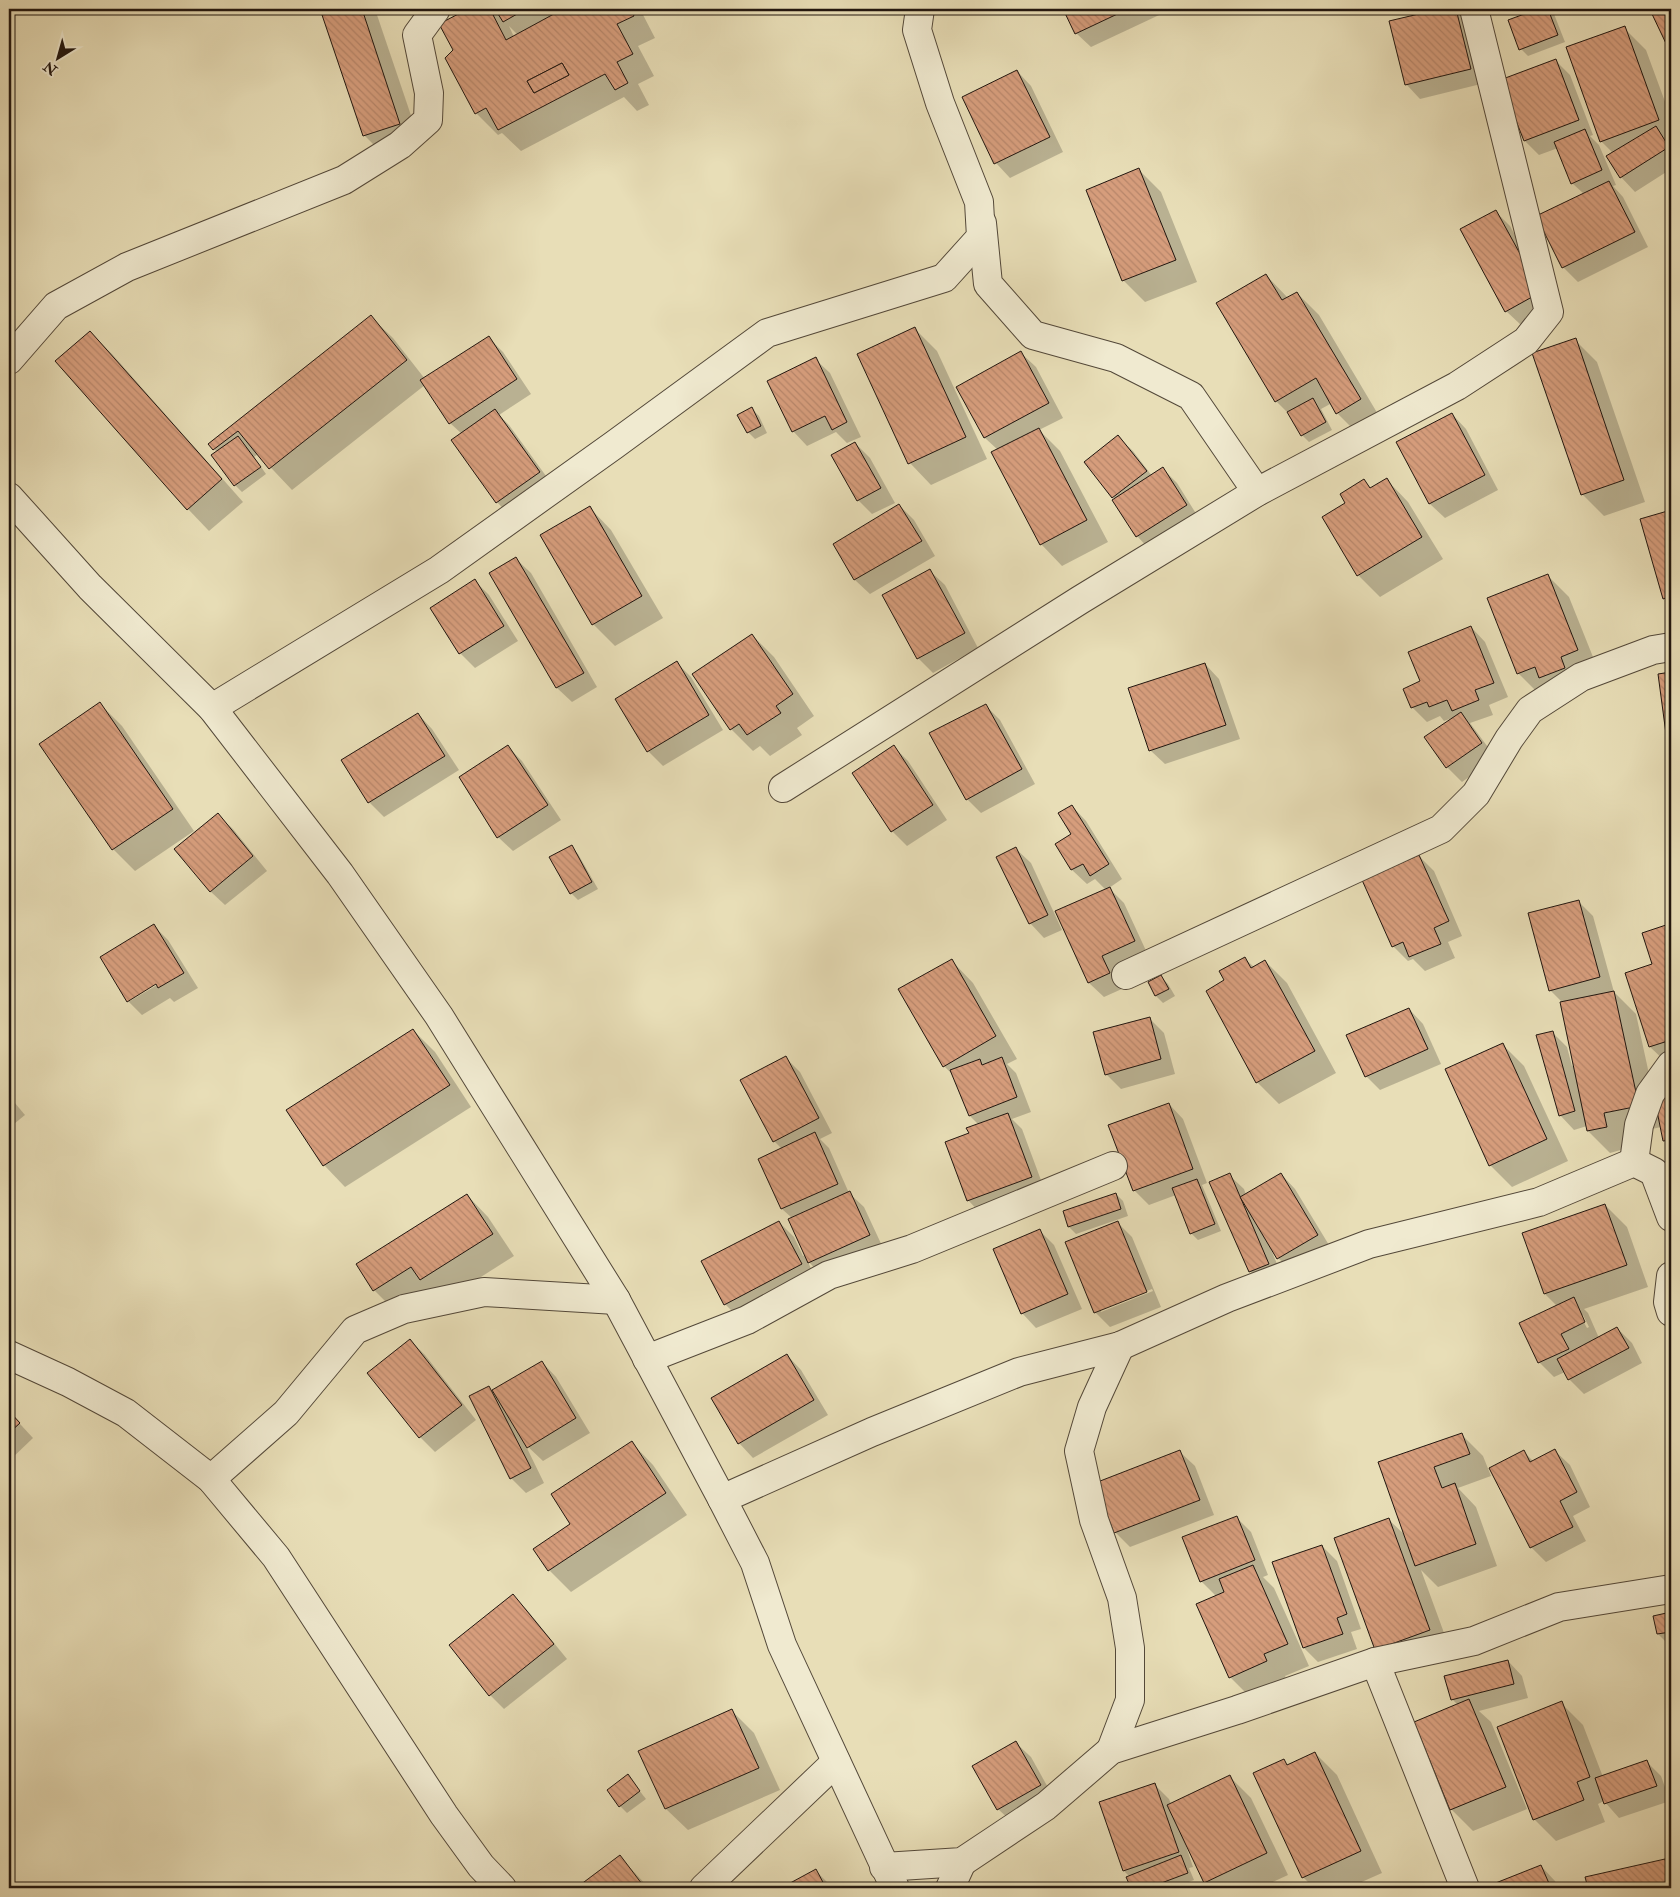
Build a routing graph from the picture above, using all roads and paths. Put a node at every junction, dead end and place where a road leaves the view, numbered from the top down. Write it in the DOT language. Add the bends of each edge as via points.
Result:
graph roads {
  1 [pos="436,9"];
  2 [pos="920,9"];
  3 [pos="1474,9"];
  4 [pos="979,202"];
  5 [pos="9,360"];
  6 [pos="1257,492"];
  7 [pos="9,498"];
  8 [pos="1671,647"];
  9 [pos="212,708"];
  10 [pos="783,788"];
  11 [pos="1126,975"];
  12 [pos="1671,1065"];
  13 [pos="1634,1162"];
  14 [pos="1112,1166"];
  15 [pos="1671,1217"];
  16 [pos="1671,1276"];
  17 [pos="616,1300"];
  18 [pos="1671,1312"];
  19 [pos="1120,1346"];
  20 [pos="9,1355"];
  21 [pos="647,1359"];
  22 [pos="211,1479"];
  23 [pos="722,1499"];
  24 [pos="1671,1589"];
  25 [pos="1375,1662"];
  26 [pos="1111,1750"];
  27 [pos="836,1762"];
  28 [pos="962,1862"];
  29 [pos="889,1878"];
  30 [pos="502,1888"];
  31 [pos="704,1888"];
  32 [pos="950,1888"];
  33 [pos="1465,1888"];
  1 -- 5 [label="street" via="417,35 429,93 428,120 400,145 344,180 128,268 56,306"];
  2 -- 4 [label="street" via="917,30 940,103"];
  3 -- 6 [label="street" via="1549,312 1526,341 1457,386"];
  4 -- 6 [label="street" via="988,284 1034,335 1116,358 1191,396"];
  4 -- 9 [label="street" via="981,237 944,278 767,333 439,570"];
  6 -- 10 [label="street"];
  7 -- 9 [label="street" via="90,586"];
  8 -- 11 [label="street" via="1653,650 1581,677 1530,710 1476,794 1441,829"];
  9 -- 17 [label="street" via="340,874 438,1016"];
  12 -- 13 [label="street" via="1650,1094 1639,1126"];
  13 -- 15 [label="street" via="1654,1172"];
  13 -- 19 [label="street" via="1540,1202 1369,1244 1227,1298"];
  14 -- 21 [label="street" via="912,1249 829,1275 747,1320"];
  16 -- 18 [label="street" via="1668,1302"];
  17 -- 21 [label="street"];
  17 -- 22 [label="street" via="484,1292 404,1309 355,1330 286,1413"];
  19 -- 23 [label="street" via="1019,1372 872,1432"];
  19 -- 26 [label="street" via="1092,1407 1079,1451 1094,1520 1122,1598 1130,1648 1130,1700"];
  20 -- 22 [label="street" via="126,1413"];
  21 -- 23 [label="street"];
  22 -- 30 [label="street" via="276,1557 444,1814 480,1866"];
  23 -- 27 [label="street" via="755,1563 782,1645"];
  24 -- 25 [label="street" via="1559,1607 1474,1641"];
  25 -- 26 [label="street"];
  25 -- 33 [label="street"];
  26 -- 28 [label="street" via="1046,1806"];
  27 -- 29 [label="street"];
  27 -- 31 [label="street"];
  28 -- 29 [label="street"];
  28 -- 32 [label="street"];
}
